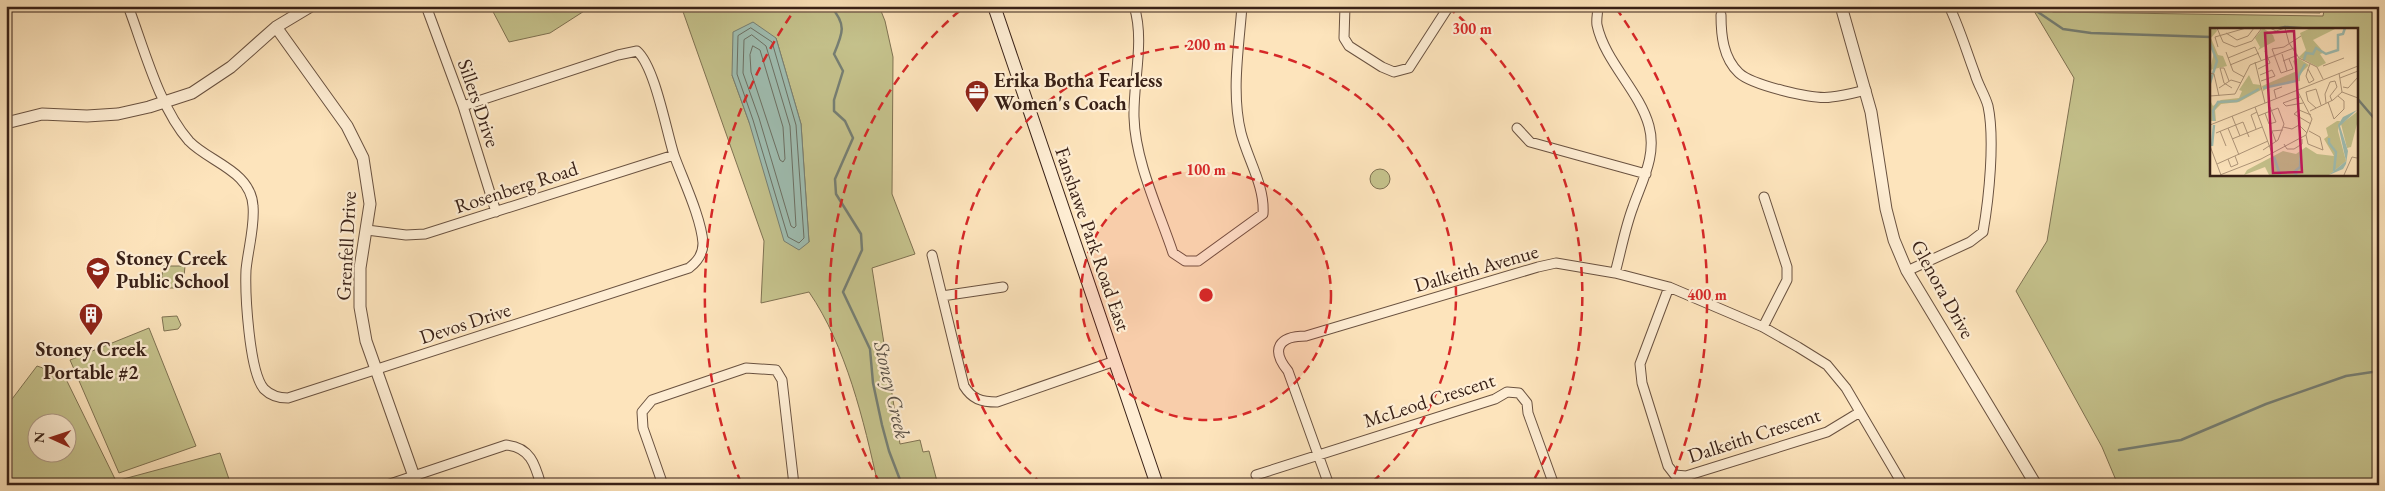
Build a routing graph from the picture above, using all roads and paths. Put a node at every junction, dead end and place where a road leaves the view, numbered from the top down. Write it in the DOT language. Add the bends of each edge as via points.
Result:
graph roads {
  1 [pos="128,6"];
  2 [pos="311,6"];
  3 [pos="426,6"];
  4 [pos="994,6"];
  5 [pos="1134,6"];
  6 [pos="1242,6"];
  7 [pos="1345,6"];
  8 [pos="1449,6"];
  9 [pos="1598,6"];
  10 [pos="1841,6"];
  11 [pos="1949,6"];
  12 [pos="1721,15"];
  13 [pos="276,27"];
  14 [pos="1866,90"];
  15 [pos="164,102"];
  16 [pos="463,106"];
  17 [pos="6,123"];
  18 [pos="1517,128"];
  19 [pos="674,155"];
  20 [pos="1646,174"];
  21 [pos="1764,197"];
  22 [pos="496,212"];
  23 [pos="367,230"];
  24 [pos="932,255"];
  25 [pos="1908,271"];
  26 [pos="1615,273"];
  27 [pos="1003,287"];
  28 [pos="1669,287"];
  29 [pos="942,296"];
  30 [pos="1763,327"];
  31 [pos="1115,361"];
  32 [pos="376,370"];
  33 [pos="1860,412"];
  34 [pos="1318,455"];
  35 [pos="1256,475"];
  36 [pos="416,480"];
  37 [pos="387,485"];
  38 [pos="541,485"];
  39 [pos="663,485"];
  40 [pos="794,485"];
  41 [pos="1157,485"];
  42 [pos="1329,485"];
  43 [pos="1554,485"];
  44 [pos="1902,485"];
  45 [pos="2036,485"];
  1 -- 15 [label="street, Devos Drive"];
  2 -- 13 [label="street"];
  3 -- 16 [label="street, Sillers Drive"];
  4 -- 31 [label="main road, Fanshawe Park Road East"];
  5 -- 6 [label="street" via="1138,25 1136,139 1173,254 1185,261 1198,261 1262,214 1261,192 1241,133 1236,95"];
  7 -- 8 [label="street" via="1344,38 1349,46 1394,72 1409,68"];
  9 -- 20 [label="street" via="1596,23 1602,40 1650,128 1651,151"];
  10 -- 14 [label="street, Glenora Drive"];
  11 -- 25 [label="street" via="1962,31 1988,105 1990,134 1986,214 1983,232 1970,242"];
  12 -- 14 [label="street" via="1721,40 1725,51 1738,72 1756,84 1829,98"];
  13 -- 15 [label="street" via="212,82"];
  13 -- 23 [label="street, Grenfell Drive" via="347,126 363,158 370,204"];
  14 -- 25 [label="street, Glenora Drive" via="1886,209 1894,240"];
  15 -- 17 [label="street" via="118,114 42,114"];
  15 -- 32 [label="street, Devos Drive" via="190,142 237,174 250,194 253,205 246,305 256,372 263,388 277,398 288,398"];
  16 -- 19 [label="street, Devos Drive" via="637,51 646,62"];
  16 -- 22 [label="street, Sillers Drive"];
  18 -- 20 [label="street" via="1530,142"];
  19 -- 22 [label="street, Rosenberg Road"];
  19 -- 32 [label="street, Devos Drive" via="703,241 698,261 689,268"];
  20 -- 26 [label="street" via="1632,208"];
  21 -- 30 [label="street" via="1787,267 1787,280"];
  22 -- 23 [label="street, Rosenberg Road" via="425,234"];
  23 -- 32 [label="street, Grenfell Drive" via="360,268 360,300 366,341"];
  24 -- 29 [label="street"];
  25 -- 45 [label="street, Glenora Drive"];
  26 -- 28 [label="street, Dalkeith Avenue"];
  26 -- 34 [label="street, Dalkeith Avenue" via="1556,263 1284,340 1278,350 1278,359 1288,371"];
  27 -- 29 [label="street"];
  28 -- 30 [label="street, Dalkeith Avenue"];
  28 -- 33 [label="street, Dalkeith Crescent" via="1640,364 1642,383 1668,466 1675,475 1686,476 1827,432"];
  29 -- 31 [label="street" via="964,386 970,396 984,402 997,402"];
  30 -- 33 [label="street, Dalkeith Avenue" via="1828,365"];
  31 -- 41 [label="main road, Fanshawe Park Road East"];
  32 -- 36 [label="street, Grenfell Drive"];
  33 -- 44 [label="street, Dalkeith Avenue"];
  34 -- 35 [label="street, McLeod Crescent"];
  34 -- 42 [label="street, Dalkeith Avenue"];
  34 -- 43 [label="street, McLeod Crescent" via="1495,399 1507,392 1519,393 1527,403"];
  36 -- 37 [label="street"];
  36 -- 38 [label="street" via="506,445 526,450 534,462"];
  39 -- 40 [label="street" via="643,428 642,412 652,400 746,368 776,370 782,380"];
}
